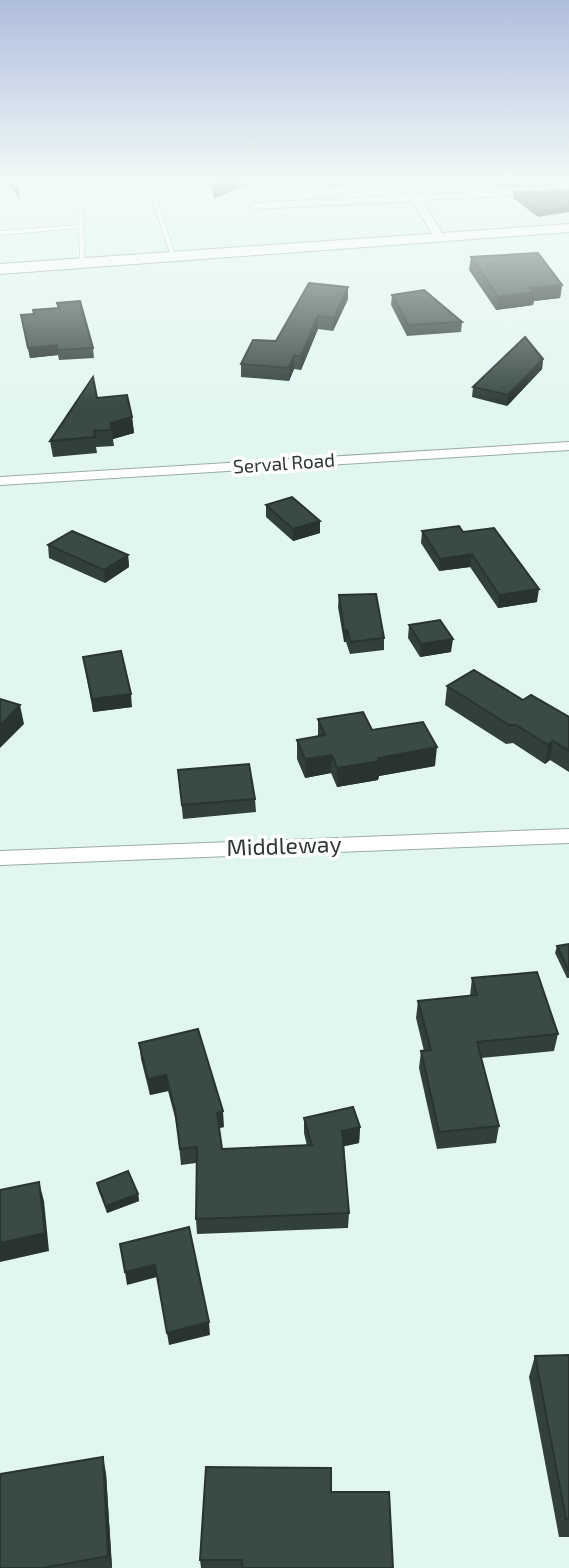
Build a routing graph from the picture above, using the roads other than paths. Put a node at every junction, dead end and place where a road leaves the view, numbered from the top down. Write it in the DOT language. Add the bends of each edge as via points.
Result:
graph roads {
  1 [pos="83,256"];
  2 [pos="186,256"];
  3 [pos="174,257"];
  4 [pos="83,264"];
  5 [pos="0,269"];
  6 [pos="569,446"];
  7 [pos="0,481"];
  8 [pos="569,836"];
  9 [pos="0,858"];
  1 -- 4 [label="lane"];
  2 -- 3 [label="main road"];
  3 -- 4 [label="main road"];
  4 -- 5 [label="main road"];
  6 -- 7 [label="street, Serval Road"];
  8 -- 9 [label="street, Middleway"];
}
